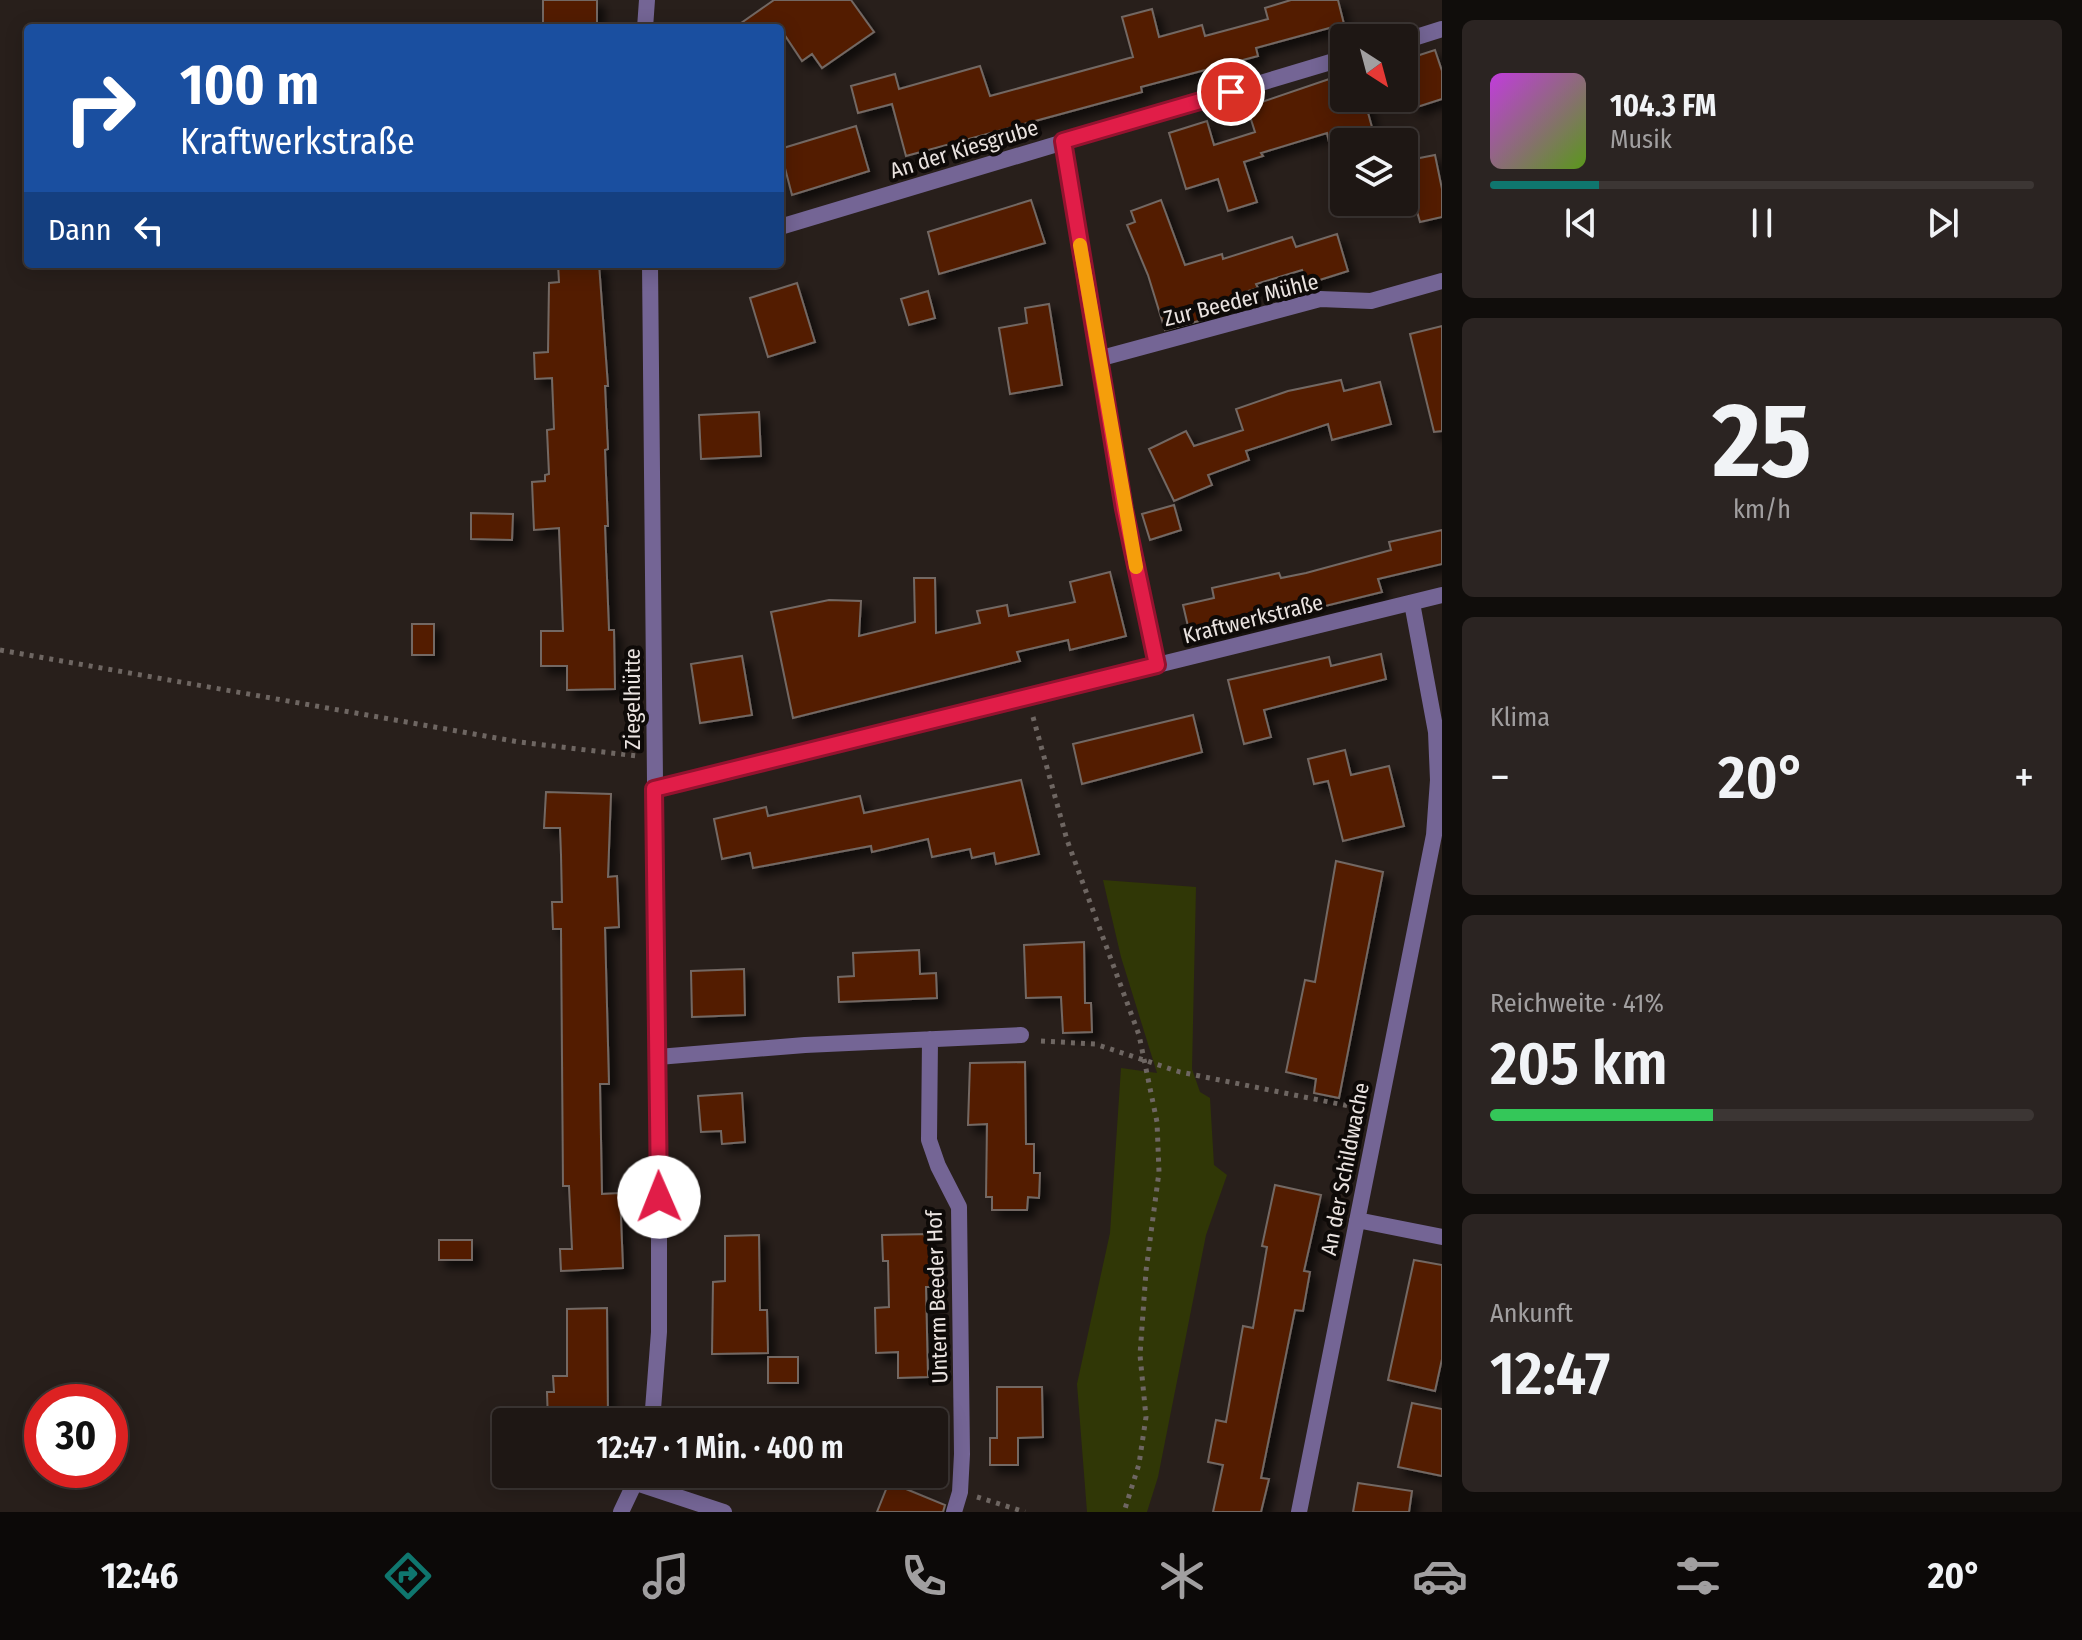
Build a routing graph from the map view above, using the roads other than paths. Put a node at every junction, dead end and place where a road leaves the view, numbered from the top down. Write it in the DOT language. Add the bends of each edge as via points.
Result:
graph roads {
  1 [pos="647,0"];
  2 [pos="645,24"];
  3 [pos="1442,29"];
  4 [pos="1418,37"];
  5 [pos="1330,62"];
  6 [pos="1063,141"];
  7 [pos="784,226"];
  8 [pos="650,268"];
  9 [pos="1442,281"];
  10 [pos="1098,359"];
  11 [pos="1442,595"];
  12 [pos="1412,603"];
  13 [pos="1157,665"];
  14 [pos="654,789"];
  15 [pos="1438,835"];
  16 [pos="1021,1035"];
  17 [pos="930,1039"];
  18 [pos="658,1057"];
  19 [pos="1357,1220"];
  20 [pos="1442,1237"];
  21 [pos="653,1408"];
  22 [pos="633,1488"];
  23 [pos="661,1488"];
  24 [pos="621,1512"];
  25 [pos="724,1512"];
  26 [pos="954,1512"];
  27 [pos="1299,1512"];
  1 -- 2 [label="street"];
  3 -- 4 [label="street"];
  5 -- 6 [label="street, An der Kiesgrube"];
  6 -- 7 [label="street, An der Kiesgrube"];
  6 -- 10 [label="street"];
  8 -- 14 [label="street, Ziegelhütte"];
  9 -- 10 [label="street, Zur Beeder Mühle" via="1371,301 1320,299"];
  10 -- 13 [label="street"];
  11 -- 12 [label="street, Kraftwerkstraße"];
  12 -- 13 [label="street, Kraftwerkstraße"];
  12 -- 15 [label="street, An der Schildwache" via="1436,732"];
  13 -- 14 [label="street, Kraftwerkstraße"];
  14 -- 18 [label="street, Ziegelhütte"];
  15 -- 19 [label="street, An der Schildwache"];
  16 -- 17 [label="street"];
  17 -- 18 [label="street"];
  17 -- 26 [label="street, Unterm Beeder Hof" via="929,1140 959,1207 960,1492"];
  18 -- 21 [label="street, Ziegelhütte" via="659,1332"];
  19 -- 20 [label="street"];
  19 -- 27 [label="street, An der Schildwache"];
  22 -- 24 [label="street"];
  23 -- 25 [label="street"];
}
